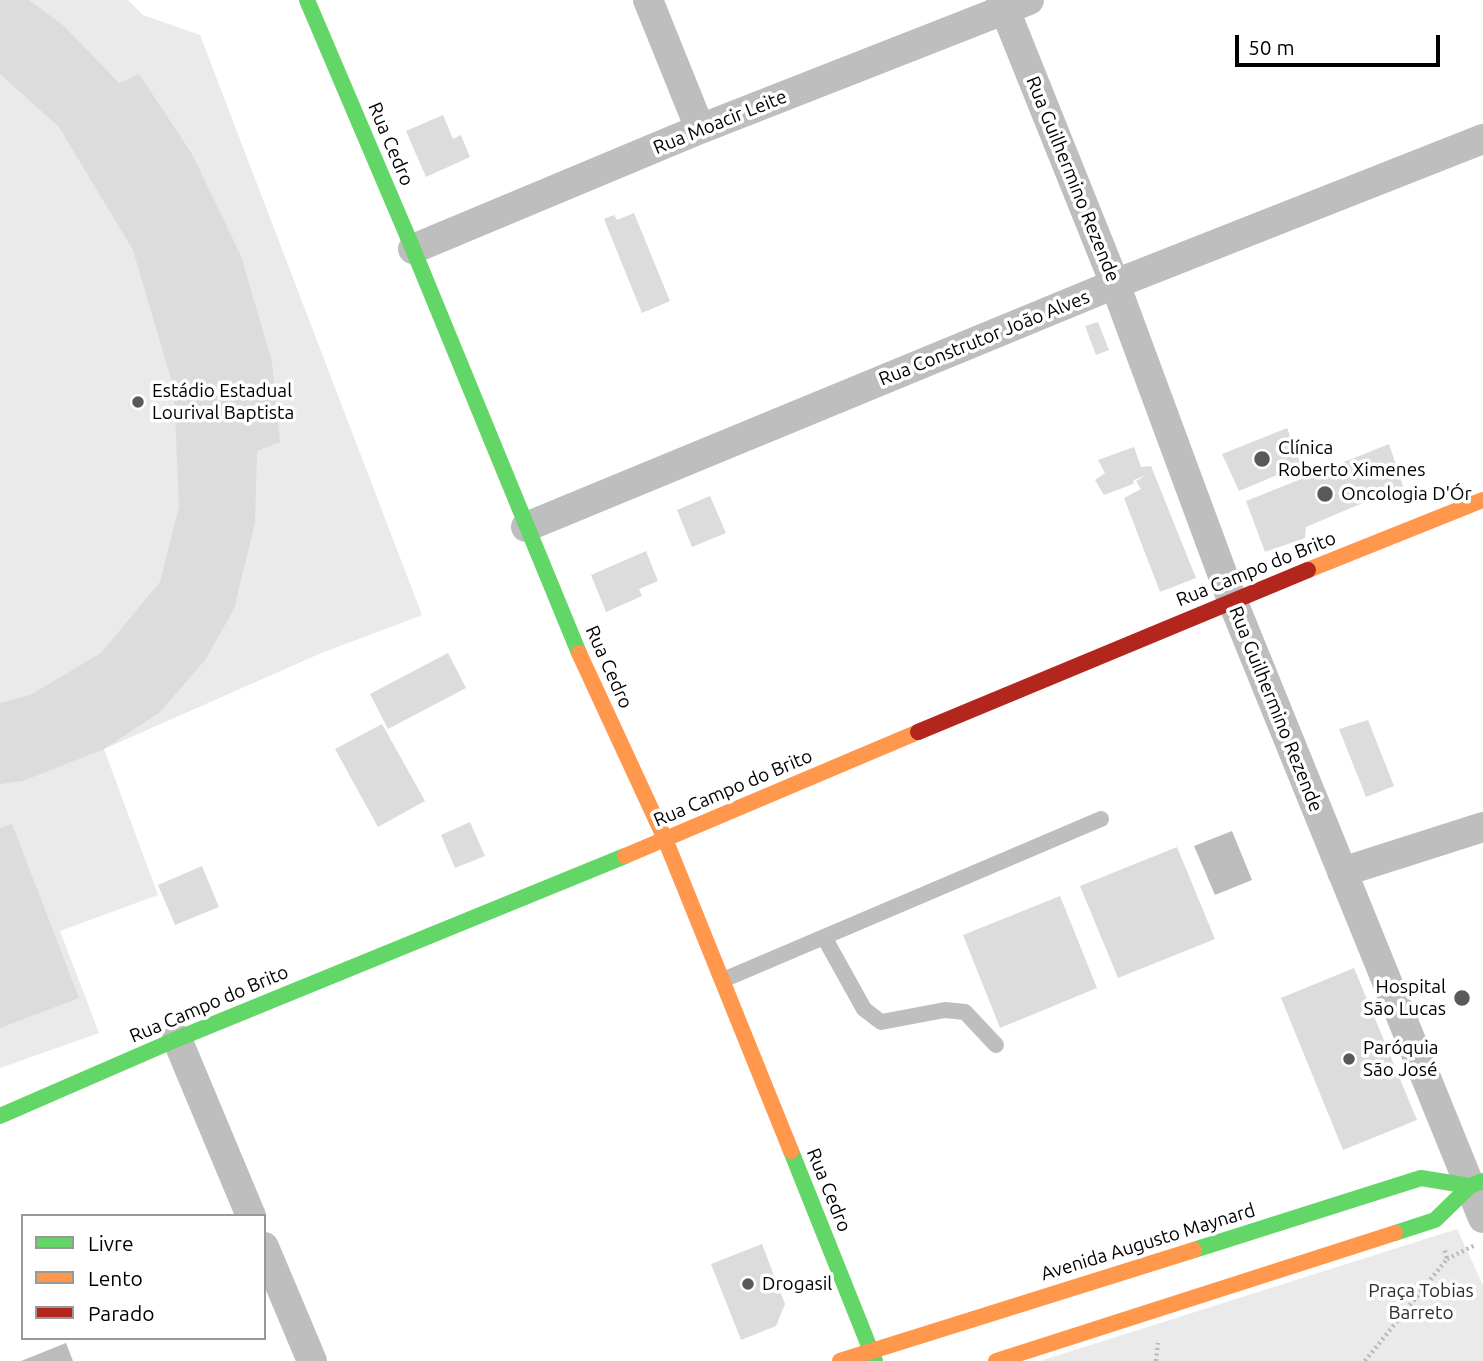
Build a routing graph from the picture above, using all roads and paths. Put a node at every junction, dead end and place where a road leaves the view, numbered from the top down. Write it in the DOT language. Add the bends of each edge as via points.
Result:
graph roads {
  1 [pos="307,0"];
  2 [pos="648,0"];
  3 [pos="1012,3"];
  4 [pos="700,129"];
  5 [pos="1483,139"];
  6 [pos="413,248"];
  7 [pos="1115,284"];
  8 [pos="1483,500"];
  9 [pos="526,527"];
  10 [pos="1232,600"];
  11 [pos="1101,819"];
  12 [pos="1483,827"];
  13 [pos="665,839"];
  14 [pos="1342,872"];
  15 [pos="824,937"];
  16 [pos="723,980"];
  17 [pos="177,1039"];
  18 [pos="996,1045"];
  19 [pos="0,1116"];
  20 [pos="1477,1184"];
  21 [pos="250,1214"];
  22 [pos="1483,1218"];
  23 [pos="1435,1220"];
  24 [pos="1483,1241"];
  25 [pos="266,1252"];
  26 [pos="1447,1259"];
  27 [pos="874,1356"];
  28 [pos="312,1361"];
  29 [pos="840,1361"];
  30 [pos="996,1361"];
  31 [pos="1365,1361"];
  1 -- 6 [label="street, Rua Cedro"];
  2 -- 4 [label="street"];
  3 -- 4 [label="street, Rua Moacir Leite"];
  3 -- 7 [label="street, Rua Guilhermino Rezende"];
  4 -- 6 [label="street, Rua Moacir Leite"];
  5 -- 7 [label="street, Rua Construtor João Alves"];
  6 -- 9 [label="street, Rua Cedro"];
  7 -- 9 [label="street, Rua Construtor João Alves"];
  7 -- 10 [label="street, Rua Guilhermino Rezende"];
  8 -- 10 [label="street, Rua Campo do Brito"];
  9 -- 13 [label="street, Rua Cedro"];
  10 -- 13 [label="street, Rua Campo do Brito"];
  10 -- 14 [label="street, Rua Guilhermino Rezende"];
  11 -- 15 [label="lane"];
  12 -- 14 [label="street"];
  13 -- 16 [label="street, Rua Cedro"];
  13 -- 17 [label="street, Rua Campo do Brito"];
  14 -- 20 [label="street, Rua Guilhermino Rezende"];
  15 -- 16 [label="lane"];
  15 -- 18 [label="lane" via="864,1009 881,1022 945,1010 965,1012"];
  16 -- 27 [label="street, Rua Cedro"];
  17 -- 19 [label="street, Rua Campo do Brito"];
  17 -- 21 [label="street"];
  20 -- 22 [label="street, Rua Guilhermino Rezende"];
  20 -- 23 [label="street"];
  20 -- 27 [label="street, Avenida Augusto Maynard" via="1421,1178"];
  23 -- 26 [label="path"];
  23 -- 30 [label="street"];
  24 -- 26 [label="path"];
  25 -- 28 [label="street"];
  26 -- 31 [label="path"];
  27 -- 29 [label="street, Avenida Augusto Maynard"];
}
